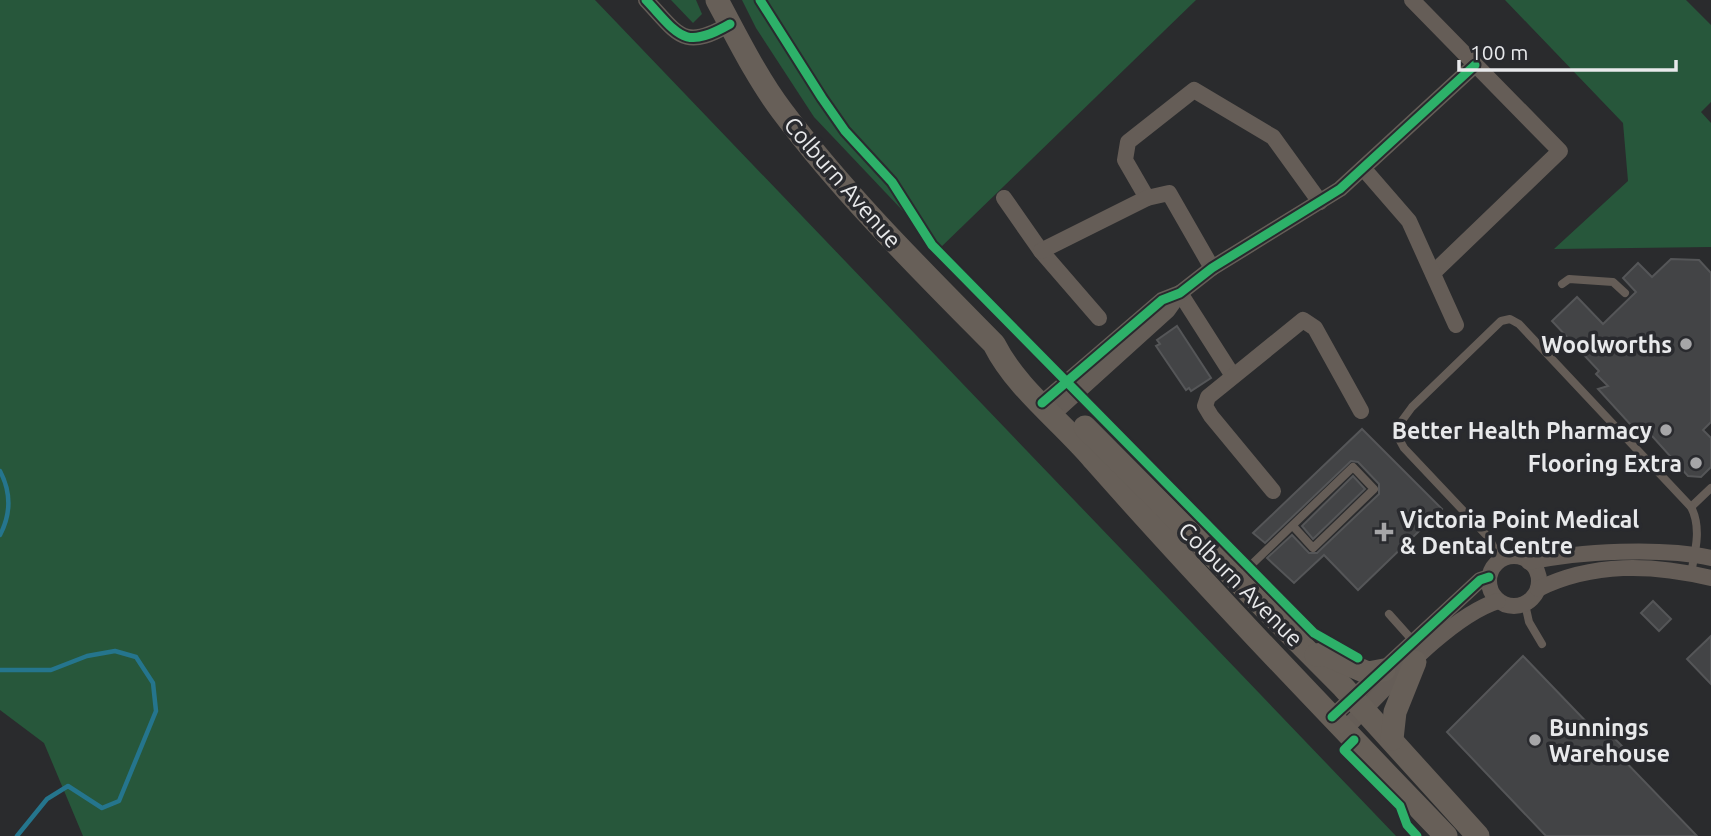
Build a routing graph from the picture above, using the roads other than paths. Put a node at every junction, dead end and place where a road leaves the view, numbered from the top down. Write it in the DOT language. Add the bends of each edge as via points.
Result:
graph roads {
  1 [pos="646,0"];
  2 [pos="718,0"];
  3 [pos="1412,0"];
  4 [pos="730,24"];
  5 [pos="1475,65"];
  6 [pos="1363,168"];
  7 [pos="1004,198"];
  8 [pos="1147,198"];
  9 [pos="1320,202"];
  10 [pos="1041,251"];
  11 [pos="1212,268"];
  12 [pos="1433,273"];
  13 [pos="1562,284"];
  14 [pos="1180,293"];
  15 [pos="1625,293"];
  16 [pos="1099,318"];
  17 [pos="1456,325"];
  18 [pos="1233,376"];
  19 [pos="1053,404"];
  20 [pos="1361,411"];
  21 [pos="1711,488"];
  22 [pos="1273,491"];
  23 [pos="1691,507"];
  24 [pos="1293,526"];
  25 [pos="1694,554"];
  26 [pos="1711,558"];
  27 [pos="1500,560"];
  28 [pos="1529,562"];
  29 [pos="1691,573"];
  30 [pos="1489,578"];
  31 [pos="1711,578"];
  32 [pos="1237,581"];
  33 [pos="1538,589"];
  34 [pos="1498,601"];
  35 [pos="1525,604"];
  36 [pos="1389,614"];
  37 [pos="1542,644"];
  38 [pos="1414,652"];
  39 [pos="1313,656"];
  40 [pos="1384,670"];
  41 [pos="1359,704"];
  42 [pos="1338,723"];
  43 [pos="1392,739"];
  44 [pos="1446,836"];
  45 [pos="1478,836"];
  1 -- 4 [label="street" via="686,38 699,39"];
  2 -- 4 [label="main road, Colburn Avenue"];
  3 -- 5 [label="street"];
  4 -- 19 [label="main road, Colburn Avenue" via="780,109 827,167 994,344 1004,364"];
  5 -- 6 [label="street"];
  5 -- 12 [label="street" via="1560,150"];
  6 -- 9 [label="street"];
  6 -- 12 [label="street" via="1409,221"];
  7 -- 10 [label="street"];
  8 -- 9 [label="street" via="1125,160 1128,142 1194,90 1273,137"];
  8 -- 10 [label="street"];
  8 -- 11 [label="street" via="1169,193"];
  9 -- 11 [label="street"];
  10 -- 16 [label="street"];
  11 -- 14 [label="street"];
  12 -- 17 [label="street"];
  13 -- 15 [label="lane" via="1569,279 1613,282"];
  14 -- 18 [label="street"];
  14 -- 19 [label="street" via="1161,300 1151,317"];
  18 -- 20 [label="street" via="1303,320 1315,328"];
  18 -- 22 [label="street" via="1208,397 1205,406"];
  19 -- 32 [label="main road, Colburn Avenue"];
  19 -- 42 [label="main road, Colburn Avenue" via="1174,551"];
  21 -- 23 [label="lane"];
  23 -- 25 [label="lane" via="1697,518"];
  23 -- 27 [label="lane" via="1519,324 1501,321 1398,426 1404,447 1489,538"];
  24 -- 24 [label="lane" via="1353,467 1374,489 1313,548"];
  24 -- 32 [label="lane"];
  25 -- 26 [label="street"];
  25 -- 28 [label="street" via="1645,551"];
  25 -- 29 [label="lane"];
  27 -- 28 [label="street" via="1515,556"];
  27 -- 30 [label="street"];
  28 -- 33 [label="street" via="1538,574"];
  29 -- 31 [label="street"];
  29 -- 33 [label="street" via="1640,567 1597,569"];
  30 -- 34 [label="street" via="1490,591"];
  30 -- 38 [label="street" via="1480,580"];
  32 -- 39 [label="main road, Colburn Avenue"];
  33 -- 35 [label="street"];
  34 -- 35 [label="street" via="1511,607"];
  34 -- 38 [label="street"];
  35 -- 37 [label="lane"];
  36 -- 38 [label="lane"];
  38 -- 40 [label="street"];
  38 -- 41 [label="street"];
  38 -- 43 [label="main road" via="1395,712"];
  39 -- 40 [label="main road" via="1324,654 1368,673"];
  39 -- 41 [label="main road, Colburn Avenue"];
  40 -- 41 [label="street"];
  41 -- 42 [label="street"];
  41 -- 43 [label="main road, Colburn Avenue"];
  42 -- 44 [label="main road, Colburn Avenue"];
  43 -- 45 [label="main road, Colburn Avenue"];
}
